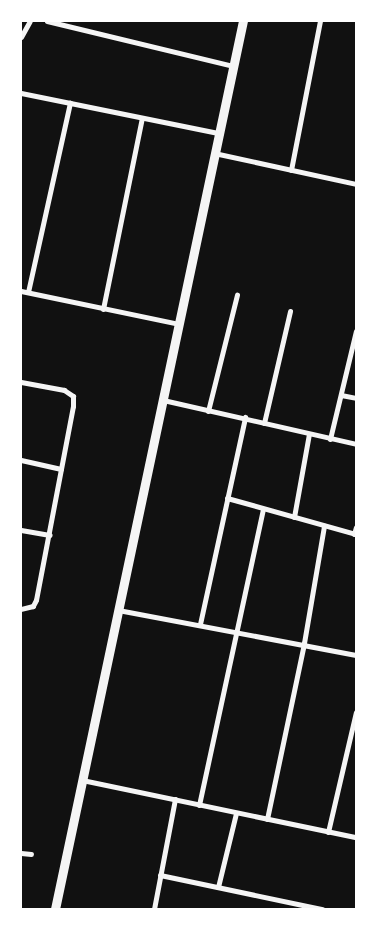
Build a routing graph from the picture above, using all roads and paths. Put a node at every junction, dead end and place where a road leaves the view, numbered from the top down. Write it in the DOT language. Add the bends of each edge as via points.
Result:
graph roads {
  1 [pos="30,21"];
  2 [pos="47,21"];
  3 [pos="243,21"];
  4 [pos="320,21"];
  5 [pos="21,37"];
  6 [pos="233,66"];
  7 [pos="21,92"];
  8 [pos="70,103"];
  9 [pos="142,118"];
  10 [pos="218,133"];
  11 [pos="214,153"];
  12 [pos="291,170"];
  13 [pos="356,184"];
  14 [pos="21,291"];
  15 [pos="28,292"];
  16 [pos="237,295"];
  17 [pos="103,309"];
  18 [pos="290,311"];
  19 [pos="179,324"];
  20 [pos="356,331"];
  21 [pos="21,382"];
  22 [pos="341,395"];
  23 [pos="356,398"];
  24 [pos="163,400"];
  25 [pos="208,411"];
  26 [pos="245,417"];
  27 [pos="264,423"];
  28 [pos="309,434"];
  29 [pos="330,438"];
  30 [pos="356,444"];
  31 [pos="21,460"];
  32 [pos="61,469"];
  33 [pos="227,498"];
  34 [pos="263,509"];
  35 [pos="294,517"];
  36 [pos="324,526"];
  37 [pos="356,527"];
  38 [pos="21,530"];
  39 [pos="355,534"];
  40 [pos="50,535"];
  41 [pos="21,609"];
  42 [pos="118,610"];
  43 [pos="200,624"];
  44 [pos="236,631"];
  45 [pos="304,643"];
  46 [pos="356,655"];
  47 [pos="356,712"];
  48 [pos="82,780"];
  49 [pos="175,799"];
  50 [pos="199,805"];
  51 [pos="236,813"];
  52 [pos="267,819"];
  53 [pos="328,832"];
  54 [pos="356,837"];
  55 [pos="21,852"];
  56 [pos="31,854"];
  57 [pos="160,875"];
  58 [pos="218,887"];
  59 [pos="56,909"];
  60 [pos="154,909"];
  61 [pos="322,909"];
  1 -- 5 [label="street"];
  2 -- 6 [label="street"];
  3 -- 6 [label="street"];
  4 -- 12 [label="street"];
  6 -- 10 [label="street"];
  7 -- 8 [label="street"];
  8 -- 9 [label="street"];
  8 -- 15 [label="street"];
  9 -- 10 [label="street"];
  9 -- 17 [label="street"];
  10 -- 11 [label="street"];
  11 -- 12 [label="street"];
  11 -- 19 [label="street"];
  12 -- 13 [label="street"];
  14 -- 15 [label="street"];
  15 -- 17 [label="street"];
  16 -- 25 [label="street"];
  17 -- 19 [label="street"];
  18 -- 27 [label="street"];
  19 -- 24 [label="street"];
  20 -- 22 [label="street"];
  21 -- 32 [label="street" via="64,390 73,396"];
  22 -- 23 [label="street"];
  22 -- 29 [label="street"];
  24 -- 25 [label="street"];
  24 -- 42 [label="street"];
  25 -- 26 [label="street"];
  26 -- 27 [label="street"];
  26 -- 33 [label="street"];
  27 -- 28 [label="street"];
  28 -- 29 [label="street"];
  28 -- 35 [label="street"];
  29 -- 30 [label="street"];
  31 -- 32 [label="street"];
  32 -- 40 [label="street"];
  33 -- 34 [label="street"];
  33 -- 43 [label="street"];
  34 -- 35 [label="street"];
  34 -- 44 [label="street"];
  35 -- 36 [label="street"];
  36 -- 39 [label="street"];
  36 -- 45 [label="street"];
  37 -- 39 [label="street"];
  38 -- 40 [label="street"];
  40 -- 41 [label="street" via="36,600 33,606"];
  42 -- 43 [label="street"];
  42 -- 48 [label="street"];
  43 -- 44 [label="street"];
  44 -- 45 [label="street"];
  44 -- 50 [label="street"];
  45 -- 46 [label="street"];
  45 -- 52 [label="street"];
  47 -- 53 [label="street"];
  48 -- 49 [label="street"];
  48 -- 59 [label="street"];
  49 -- 50 [label="street"];
  49 -- 57 [label="street"];
  50 -- 51 [label="street"];
  51 -- 52 [label="street"];
  51 -- 58 [label="street"];
  52 -- 53 [label="street"];
  53 -- 54 [label="street"];
  55 -- 56 [label="street"];
  57 -- 58 [label="street"];
  57 -- 60 [label="street"];
  58 -- 61 [label="street"];
}
